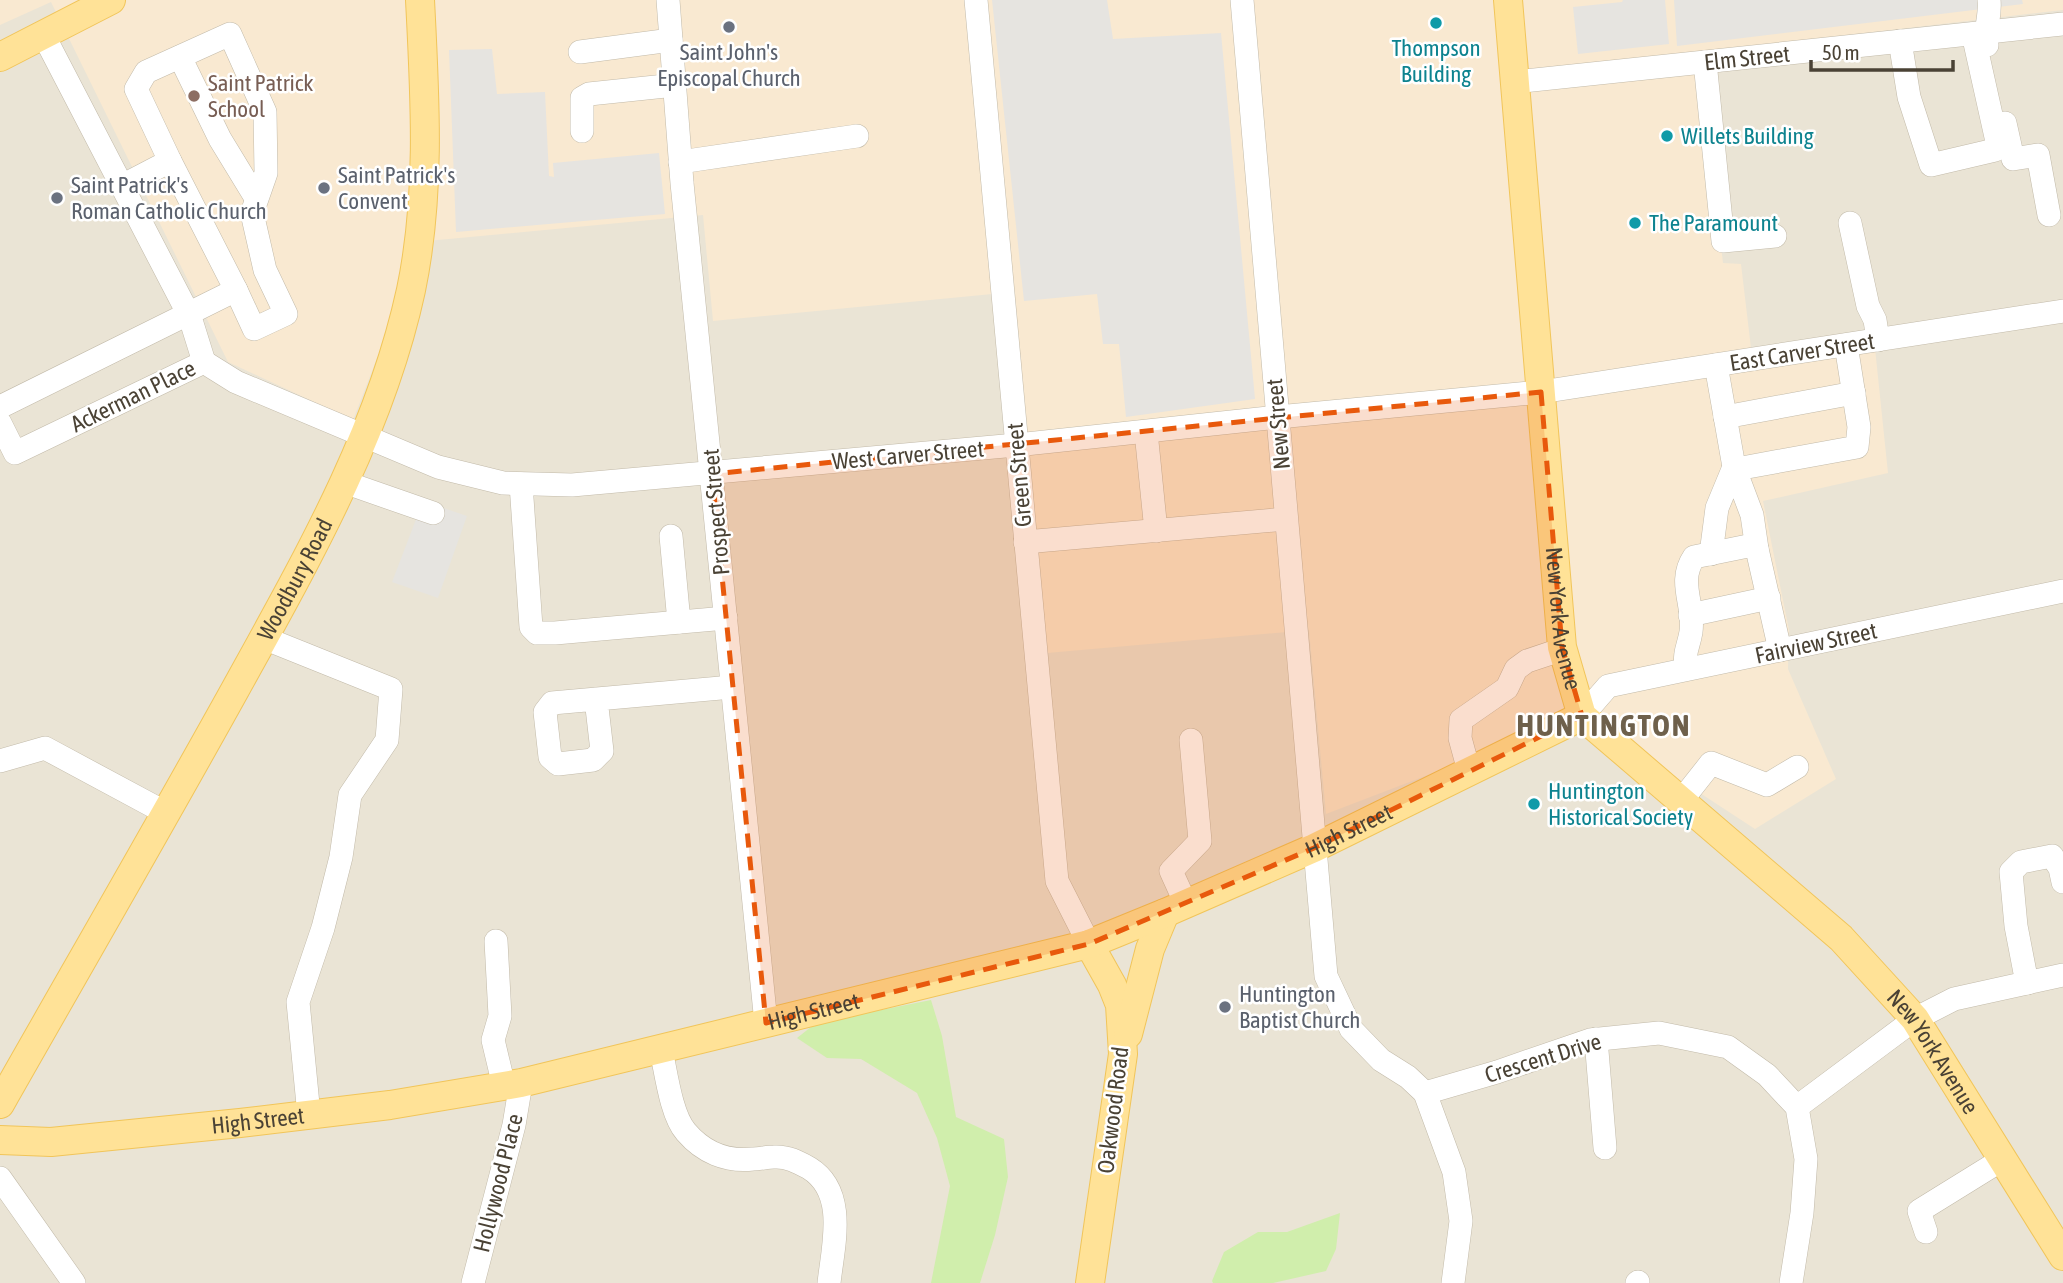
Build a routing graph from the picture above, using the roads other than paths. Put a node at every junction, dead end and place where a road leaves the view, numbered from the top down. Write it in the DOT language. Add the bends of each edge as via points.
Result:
graph roads {
  1 [pos="111,0"];
  2 [pos="420,0"];
  3 [pos="668,0"];
  4 [pos="975,0"];
  5 [pos="1242,0"];
  6 [pos="1508,0"];
  7 [pos="1989,0"];
  8 [pos="2063,24"];
  9 [pos="1979,33"];
  10 [pos="44,36"];
  11 [pos="671,40"];
  12 [pos="1900,41"];
  13 [pos="580,52"];
  14 [pos="0,57"];
  15 [pos="180,57"];
  16 [pos="1705,62"];
  17 [pos="1516,82"];
  18 [pos="674,85"];
  19 [pos="582,131"];
  20 [pos="857,136"];
  21 [pos="170,161"];
  22 [pos="680,162"];
  23 [pos="122,186"];
  24 [pos="256,198"];
  25 [pos="2049,215"];
  26 [pos="1850,223"];
  27 [pos="1775,236"];
  28 [pos="236,290"];
  29 [pos="2063,311"];
  30 [pos="188,314"];
  31 [pos="1878,340"];
  32 [pos="1846,345"];
  33 [pos="204,362"];
  34 [pos="1716,365"];
  35 [pos="1541,393"];
  36 [pos="1854,393"];
  37 [pos="0,407"];
  38 [pos="1726,416"];
  39 [pos="1278,417"];
  40 [pos="0,423"];
  41 [pos="1146,432"];
  42 [pos="366,436"];
  43 [pos="1016,445"];
  44 [pos="1734,467"];
  45 [pos="712,474"];
  46 [pos="344,482"];
  47 [pos="521,484"];
  48 [pos="433,513"];
  49 [pos="1286,519"];
  50 [pos="1156,531"];
  51 [pos="671,536"];
  52 [pos="1025,542"];
  53 [pos="1757,549"];
  54 [pos="1711,554"];
  55 [pos="2063,591"];
  56 [pos="1769,598"];
  57 [pos="1690,615"];
  58 [pos="726,618"];
  59 [pos="679,622"];
  60 [pos="264,638"];
  61 [pos="1563,649"];
  62 [pos="1780,650"];
  63 [pos="1686,670"];
  64 [pos="732,687"];
  65 [pos="596,699"];
  66 [pos="1582,716"];
  67 [pos="1191,740"];
  68 [pos="0,761"];
  69 [pos="1797,768"];
  70 [pos="1469,771"];
  71 [pos="1681,800"];
  72 [pos="166,813"];
  73 [pos="1314,848"];
  74 [pos="2063,882"];
  75 [pos="1175,909"];
  76 [pos="496,941"];
  77 [pos="1089,944"];
  78 [pos="2063,975"];
  79 [pos="2027,983"];
  80 [pos="1915,1019"];
  81 [pos="766,1023"];
  82 [pos="1595,1039"];
  83 [pos="661,1050"];
  84 [pos="1123,1054"];
  85 [pos="513,1085"];
  86 [pos="1425,1093"];
  87 [pos="0,1104"];
  88 [pos="1797,1107"];
  89 [pos="309,1115"];
  90 [pos="0,1140"];
  91 [pos="1605,1148"];
  92 [pos="2003,1159"];
  93 [pos="0,1178"];
  94 [pos="1926,1233"];
  95 [pos="2063,1256"];
  96 [pos="74,1283"];
  97 [pos="473,1283"];
  98 [pos="829,1283"];
  99 [pos="1090,1283"];
  100 [pos="1453,1283"];
  101 [pos="1791,1283"];
  1 -- 10 [label="main road"];
  2 -- 42 [label="main road, Woodbury Road" via="426,156 421,224 411,289"];
  3 -- 11 [label="street, Prospect Street"];
  4 -- 43 [label="street, Green Street"];
  5 -- 39 [label="street, New Street"];
  6 -- 17 [label="main road, New York Avenue"];
  7 -- 9 [label="street" via="1991,15"];
  8 -- 9 [label="street, Elm Street"];
  9 -- 12 [label="street, Elm Street"];
  9 -- 12 [label="street" via="1998,146 1931,165 1909,97"];
  9 -- 25 [label="street" via="2013,159 2038,155"];
  10 -- 14 [label="main road"];
  10 -- 23 [label="street"];
  11 -- 13 [label="street"];
  11 -- 18 [label="street, Prospect Street"];
  12 -- 16 [label="street, Elm Street"];
  15 -- 21 [label="street" via="146,72 136,89"];
  15 -- 24 [label="street" via="220,139"];
  15 -- 24 [label="street" via="230,34 265,111 266,173"];
  16 -- 17 [label="street, Elm Street"];
  16 -- 27 [label="street" via="1723,242"];
  17 -- 35 [label="main road, New York Avenue"];
  18 -- 19 [label="street" via="589,94 582,98"];
  18 -- 22 [label="street, Prospect Street"];
  20 -- 22 [label="street"];
  21 -- 23 [label="street"];
  21 -- 28 [label="street"];
  22 -- 45 [label="street, Prospect Street"];
  23 -- 30 [label="street"];
  24 -- 28 [label="street" via="252,213 265,270 286,314 254,329"];
  26 -- 31 [label="street"];
  28 -- 30 [label="street"];
  29 -- 31 [label="street, East Carver Street"];
  30 -- 33 [label="street"];
  30 -- 37 [label="street"];
  31 -- 32 [label="street, East Carver Street"];
  32 -- 34 [label="street, East Carver Street"];
  32 -- 36 [label="street"];
  33 -- 40 [label="street, Ackerman Place" via="15,453"];
  33 -- 42 [label="street, Ackerman Place" via="236,382"];
  34 -- 35 [label="street, East Carver Street"];
  34 -- 38 [label="street"];
  35 -- 39 [label="street, West Carver Street"];
  35 -- 61 [label="main road, New York Avenue"];
  36 -- 38 [label="street"];
  36 -- 44 [label="street" via="1857,447"];
  38 -- 44 [label="street"];
  39 -- 41 [label="street, West Carver Street"];
  39 -- 49 [label="street, New Street"];
  41 -- 43 [label="street, West Carver Street"];
  41 -- 50 [label="street"];
  42 -- 46 [label="main road, Woodbury Road"];
  42 -- 47 [label="street, West Carver Street" via="438,467"];
  43 -- 45 [label="street, West Carver Street"];
  43 -- 52 [label="street, Green Street"];
  44 -- 53 [label="street" via="1752,515"];
  44 -- 54 [label="street" via="1717,509"];
  45 -- 47 [label="street, West Carver Street" via="572,485"];
  45 -- 58 [label="street, Prospect Street"];
  46 -- 48 [label="street"];
  46 -- 60 [label="main road, Woodbury Road"];
  47 -- 59 [label="street" via="531,627 537,633"];
  49 -- 50 [label="street"];
  49 -- 73 [label="street, New Street"];
  50 -- 52 [label="street"];
  51 -- 59 [label="street"];
  52 -- 77 [label="street, Green Street" via="1057,881"];
  53 -- 54 [label="street" via="1748,546"];
  53 -- 56 [label="street"];
  54 -- 57 [label="street" via="1694,557 1685,569"];
  55 -- 62 [label="street, Fairview Street"];
  56 -- 57 [label="street"];
  56 -- 62 [label="street"];
  57 -- 63 [label="street"];
  58 -- 59 [label="street"];
  58 -- 64 [label="street, Prospect Street"];
  60 -- 72 [label="main road, Woodbury Road"];
  60 -- 89 [label="street" via="391,689 387,740 350,795 341,857 298,1002"];
  61 -- 66 [label="main road, New York Avenue"];
  61 -- 70 [label="street" via="1527,661 1516,669 1507,688 1461,720 1460,738"];
  62 -- 63 [label="street, Fairview Street"];
  63 -- 66 [label="street, Fairview Street" via="1608,686"];
  64 -- 65 [label="street"];
  64 -- 81 [label="street, Prospect Street"];
  66 -- 70 [label="main road, High Street"];
  66 -- 71 [label="main road, New York Avenue"];
  67 -- 75 [label="street" via="1200,841 1171,872"];
  68 -- 72 [label="street" via="45,748"];
  69 -- 71 [label="street" via="1767,785 1712,763"];
  70 -- 73 [label="main road, High Street"];
  71 -- 80 [label="main road, New York Avenue" via="1841,938"];
  72 -- 87 [label="main road, Woodbury Road"];
  73 -- 75 [label="main road, High Street"];
  73 -- 86 [label="street, New Street" via="1326,976 1351,1030"];
  74 -- 79 [label="street" via="2052,856 2021,862 2011,872"];
  75 -- 77 [label="main road, High Street"];
  75 -- 84 [label="main road" via="1150,949"];
  76 -- 85 [label="street" via="500,1016 493,1040"];
  77 -- 81 [label="main road, High Street"];
  77 -- 84 [label="main road, Oakwood Road" via="1119,1005"];
  78 -- 79 [label="street"];
  79 -- 80 [label="street" via="1954,999"];
  80 -- 88 [label="street"];
  80 -- 92 [label="main road, New York Avenue"];
  81 -- 83 [label="main road, High Street"];
  82 -- 86 [label="street, Crescent Drive"];
  82 -- 88 [label="street, Crescent Drive" via="1659,1033 1728,1047 1767,1075"];
  82 -- 91 [label="street"];
  83 -- 85 [label="main road, High Street"];
  83 -- 98 [label="street" via="685,1131 714,1155 796,1160 827,1185 835,1222"];
  84 -- 99 [label="main road, Oakwood Road"];
  85 -- 89 [label="main road, High Street"];
  85 -- 97 [label="street, Hollywood Place" via="514,1125"];
  86 -- 100 [label="street" via="1454,1172 1461,1221"];
  88 -- 101 [label="street" via="1806,1159"];
  89 -- 90 [label="main road, High Street" via="51,1142"];
  92 -- 94 [label="street" via="1919,1211"];
  92 -- 95 [label="main road, New York Avenue"];
  93 -- 96 [label="street"];
}
